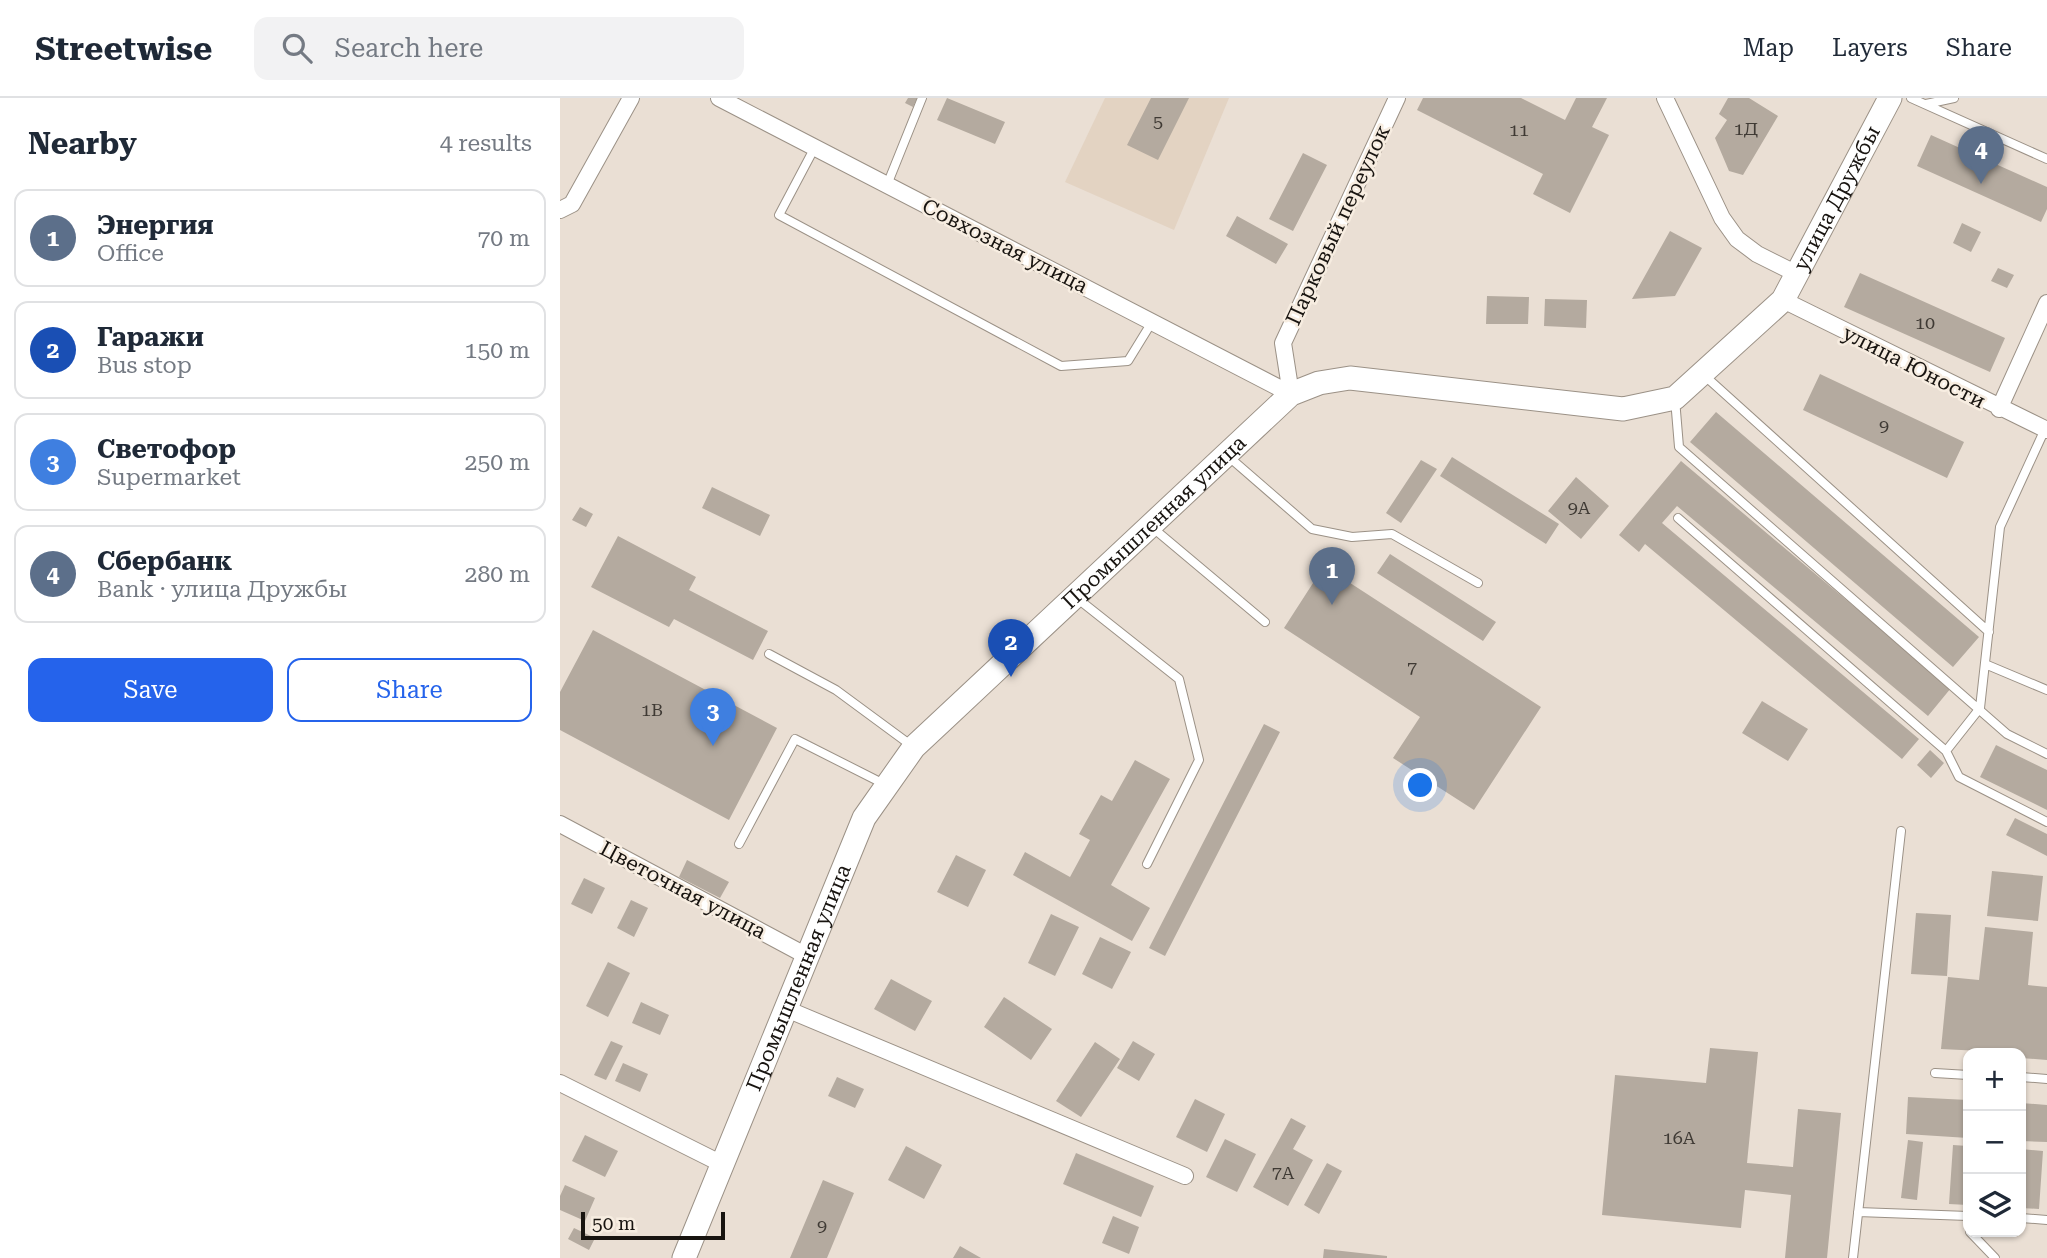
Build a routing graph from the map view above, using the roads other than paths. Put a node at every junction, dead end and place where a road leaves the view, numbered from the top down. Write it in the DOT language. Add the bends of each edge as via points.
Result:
graph roads {
  1 [pos="631,98"];
  2 [pos="719,98"];
  3 [pos="922,98"];
  4 [pos="1397,98"];
  5 [pos="1665,98"];
  6 [pos="1890,98"];
  7 [pos="1911,98"];
  8 [pos="1954,98"];
  9 [pos="1924,104"];
  10 [pos="815,148"];
  11 [pos="2047,159"];
  12 [pos="887,185"];
  13 [pos="560,210"];
  14 [pos="1797,274"];
  15 [pos="1783,300"];
  16 [pos="2047,303"];
  17 [pos="1152,322"];
  18 [pos="1702,373"];
  19 [pos="1291,394"];
  20 [pos="1675,398"];
  21 [pos="1999,409"];
  22 [pos="2046,430"];
  23 [pos="1226,455"];
  24 [pos="1678,518"];
  25 [pos="1150,526"];
  26 [pos="1478,583"];
  27 [pos="1075,597"];
  28 [pos="1265,622"];
  29 [pos="1989,632"];
  30 [pos="769,654"];
  31 [pos="1985,664"];
  32 [pos="2047,690"];
  33 [pos="1980,708"];
  34 [pos="914,747"];
  35 [pos="1945,751"];
  36 [pos="2047,754"];
  37 [pos="886,785"];
  38 [pos="2047,822"];
  39 [pos="560,824"];
  40 [pos="1901,831"];
  41 [pos="739,844"];
  42 [pos="1147,864"];
  43 [pos="805,955"];
  44 [pos="784,1008"];
  45 [pos="1935,1073"];
  46 [pos="1963,1074"];
  47 [pos="2026,1077"];
  48 [pos="2047,1079"];
  49 [pos="560,1083"];
  50 [pos="722,1164"];
  51 [pos="1185,1176"];
  52 [pos="1858,1212"];
  53 [pos="1955,1216"];
  54 [pos="1963,1216"];
  55 [pos="2026,1218"];
  56 [pos="2047,1220"];
  57 [pos="1963,1225"];
  58 [pos="1975,1237"];
  59 [pos="684,1258"];
  60 [pos="1853,1258"];
  61 [pos="1995,1258"];
  1 -- 13 [label="street" via="572,204"];
  2 -- 10 [label="street, Совхозная улица"];
  3 -- 12 [label="lane"];
  4 -- 19 [label="street, Парковый переулок" via="1283,344"];
  5 -- 14 [label="street" via="1722,218 1737,239"];
  6 -- 14 [label="main road, улица Дружбы"];
  7 -- 9 [label="lane"];
  8 -- 9 [label="lane"];
  9 -- 11 [label="lane"];
  10 -- 12 [label="street, Совхозная улица"];
  10 -- 17 [label="lane" via="779,215 1060,366 1128,361"];
  12 -- 17 [label="street, Совхозная улица"];
  14 -- 15 [label="main road, улица Дружбы"];
  15 -- 18 [label="main road"];
  15 -- 21 [label="street, улица Юности"];
  16 -- 21 [label="street"];
  17 -- 19 [label="street, Совхозная улица"];
  18 -- 20 [label="main road"];
  18 -- 29 [label="lane"];
  19 -- 20 [label="main road, Промышленная улица" via="1350,378 1623,409"];
  19 -- 23 [label="main road, Промышленная улица"];
  20 -- 33 [label="lane" via="1679,447"];
  21 -- 22 [label="street, улица Юности"];
  22 -- 29 [label="lane" via="2000,527"];
  23 -- 25 [label="main road, Промышленная улица"];
  23 -- 26 [label="lane" via="1312,530 1352,537 1392,534"];
  24 -- 35 [label="lane"];
  25 -- 27 [label="main road, Промышленная улица"];
  25 -- 28 [label="lane"];
  27 -- 34 [label="main road, Промышленная улица"];
  27 -- 42 [label="lane" via="1179,680 1199,760"];
  29 -- 31 [label="lane"];
  30 -- 34 [label="lane" via="836,690"];
  31 -- 32 [label="lane"];
  31 -- 33 [label="lane"];
  33 -- 35 [label="lane"];
  33 -- 36 [label="lane" via="2007,734"];
  34 -- 37 [label="main road, Промышленная улица"];
  35 -- 38 [label="lane" via="1959,777"];
  37 -- 41 [label="lane" via="795,739"];
  37 -- 43 [label="main road, Промышленная улица" via="863,818"];
  39 -- 43 [label="street, Цветочная улица"];
  40 -- 52 [label="lane"];
  43 -- 44 [label="main road, Промышленная улица"];
  44 -- 50 [label="main road, Промышленная улица"];
  44 -- 51 [label="street"];
  45 -- 46 [label="lane"];
  47 -- 48 [label="lane"];
  49 -- 50 [label="street"];
  50 -- 59 [label="main road, Промышленная улица"];
  52 -- 53 [label="lane"];
  52 -- 60 [label="lane"];
  53 -- 54 [label="lane"];
  53 -- 57 [label="lane"];
  55 -- 56 [label="lane"];
  58 -- 61 [label="lane"];
}
